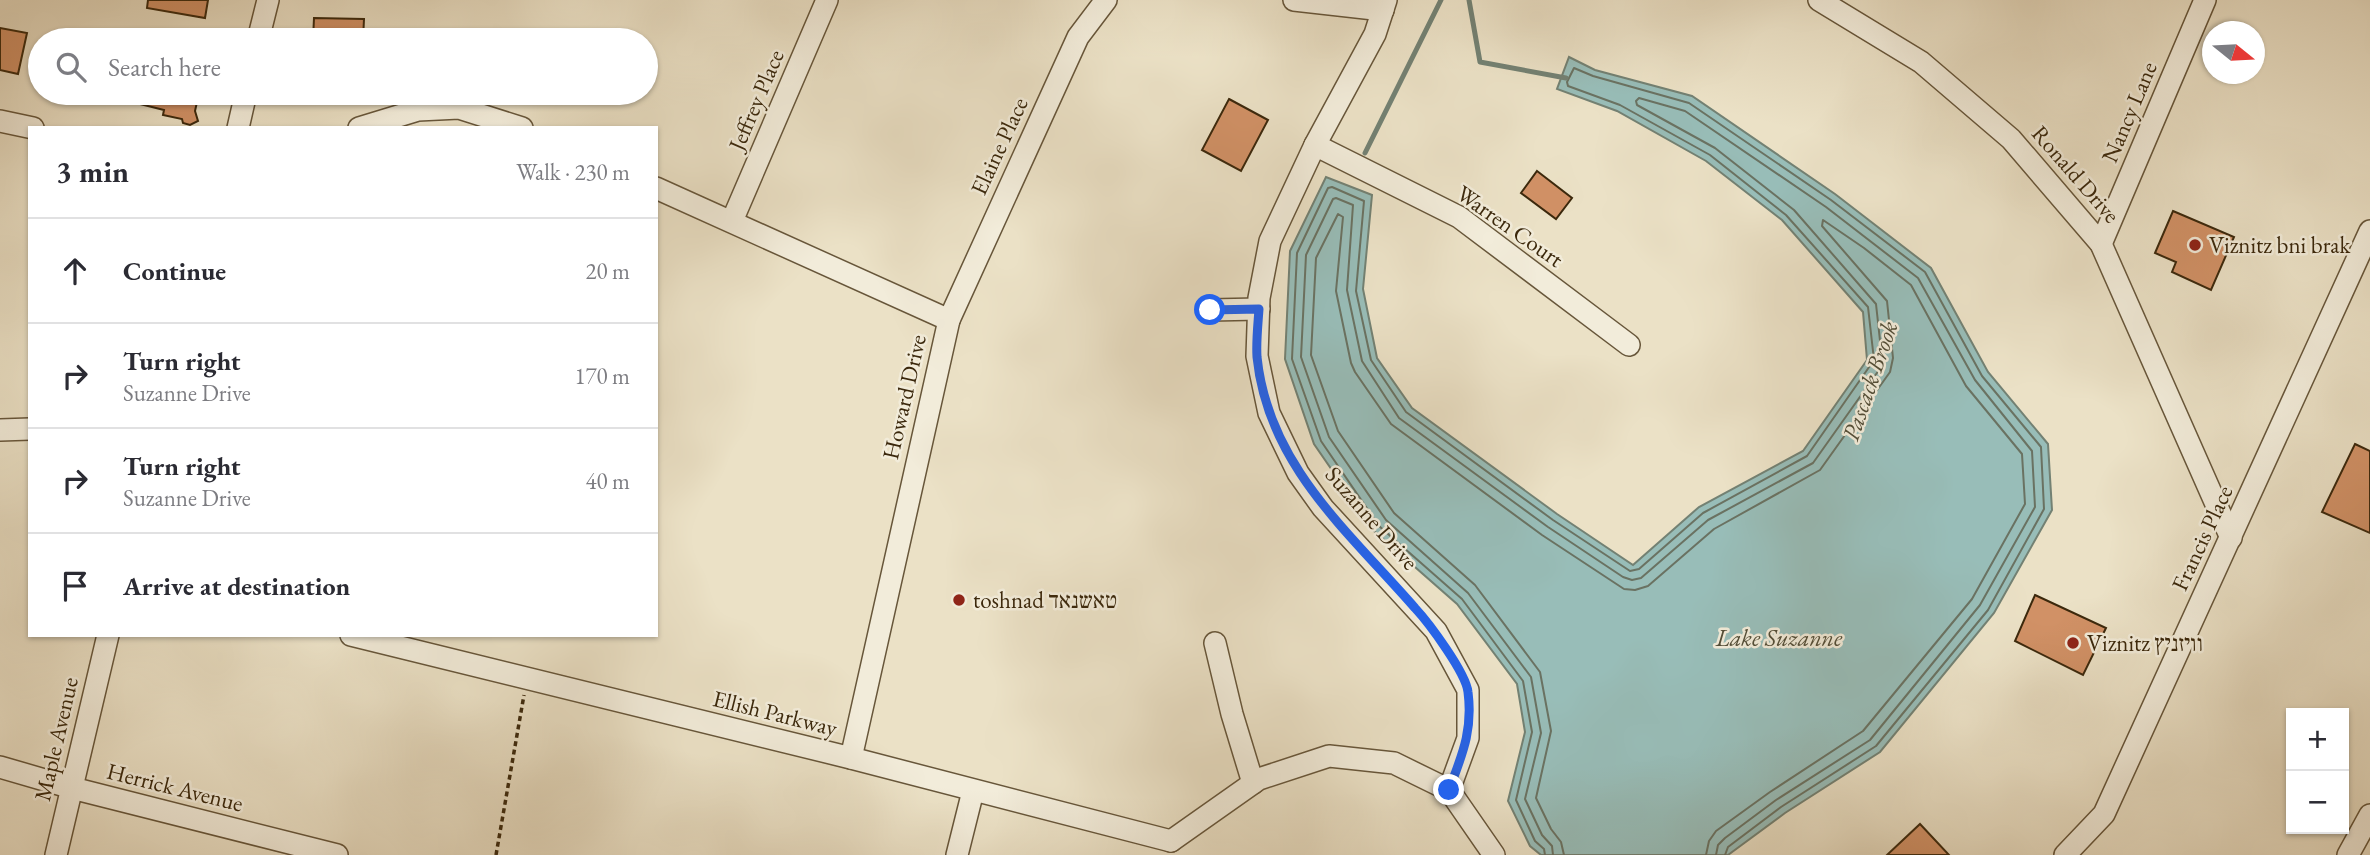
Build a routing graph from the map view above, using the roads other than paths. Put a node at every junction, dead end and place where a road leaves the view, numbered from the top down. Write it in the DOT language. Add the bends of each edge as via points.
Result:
graph roads {
  1 [pos="268,0"];
  2 [pos="827,0"];
  3 [pos="1107,0"];
  4 [pos="1294,0"];
  5 [pos="1819,0"];
  6 [pos="2205,0"];
  7 [pos="1385,5"];
  8 [pos="261,28"];
  9 [pos="243,105"];
  10 [pos="0,121"];
  11 [pos="238,126"];
  12 [pos="366,126"];
  13 [pos="516,126"];
  14 [pos="28,127"];
  15 [pos="1315,145"];
  16 [pos="659,192"];
  17 [pos="732,221"];
  18 [pos="2370,231"];
  19 [pos="2101,244"];
  20 [pos="1259,309"];
  21 [pos="1210,310"];
  22 [pos="949,320"];
  23 [pos="1629,345"];
  24 [pos="28,429"];
  25 [pos="0,430"];
  26 [pos="2231,538"];
  27 [pos="108,637"];
  28 [pos="383,639"];
  29 [pos="1215,643"];
  30 [pos="850,758"];
  31 [pos="0,767"];
  32 [pos="1253,783"];
  33 [pos="72,788"];
  34 [pos="1449,790"];
  35 [pos="973,791"];
  36 [pos="2370,815"];
  37 [pos="1172,848"];
  38 [pos="56,855"];
  39 [pos="337,855"];
  40 [pos="957,855"];
  41 [pos="1494,855"];
  42 [pos="2064,855"];
  43 [pos="2348,855"];
  1 -- 8 [label="street"];
  2 -- 17 [label="street, Jeffrey Place"];
  3 -- 22 [label="street, Elaine Place" via="1078,37"];
  4 -- 7 [label="street"];
  5 -- 19 [label="street, Ronald Drive" via="1921,62 2011,139"];
  6 -- 19 [label="street, Nancy Lane"];
  7 -- 15 [label="street, Suzanne Drive" via="1375,34"];
  9 -- 11 [label="street"];
  10 -- 14 [label="street"];
  12 -- 13 [label="street" via="418,110 459,108"];
  15 -- 20 [label="street, Suzanne Drive" via="1270,240"];
  15 -- 23 [label="street, Warren Court" via="1459,217"];
  16 -- 17 [label="street, Howard Drive"];
  17 -- 22 [label="street, Howard Drive"];
  18 -- 26 [label="street, Francis Place"];
  19 -- 26 [label="street, Ronald Drive"];
  20 -- 21 [label="street"];
  20 -- 34 [label="street, Suzanne Drive" via="1257,356 1269,413 1298,473 1323,508 1436,631 1468,690 1468,738"];
  22 -- 30 [label="street, Howard Drive"];
  24 -- 25 [label="street"];
  26 -- 42 [label="street, Francis Place" via="2104,814"];
  27 -- 33 [label="street, Maple Avenue"];
  28 -- 30 [label="street, Ellish Parkway"];
  29 -- 32 [label="street"];
  30 -- 35 [label="street, Ellish Parkway"];
  31 -- 33 [label="street, Herrick Avenue"];
  32 -- 34 [label="street" via="1329,756 1394,763"];
  32 -- 37 [label="street"];
  33 -- 38 [label="street, Maple Avenue"];
  33 -- 39 [label="street, Herrick Avenue"];
  34 -- 41 [label="street"];
  35 -- 37 [label="street, Ellish Parkway"];
  35 -- 40 [label="street"];
  36 -- 43 [label="street"];
}
